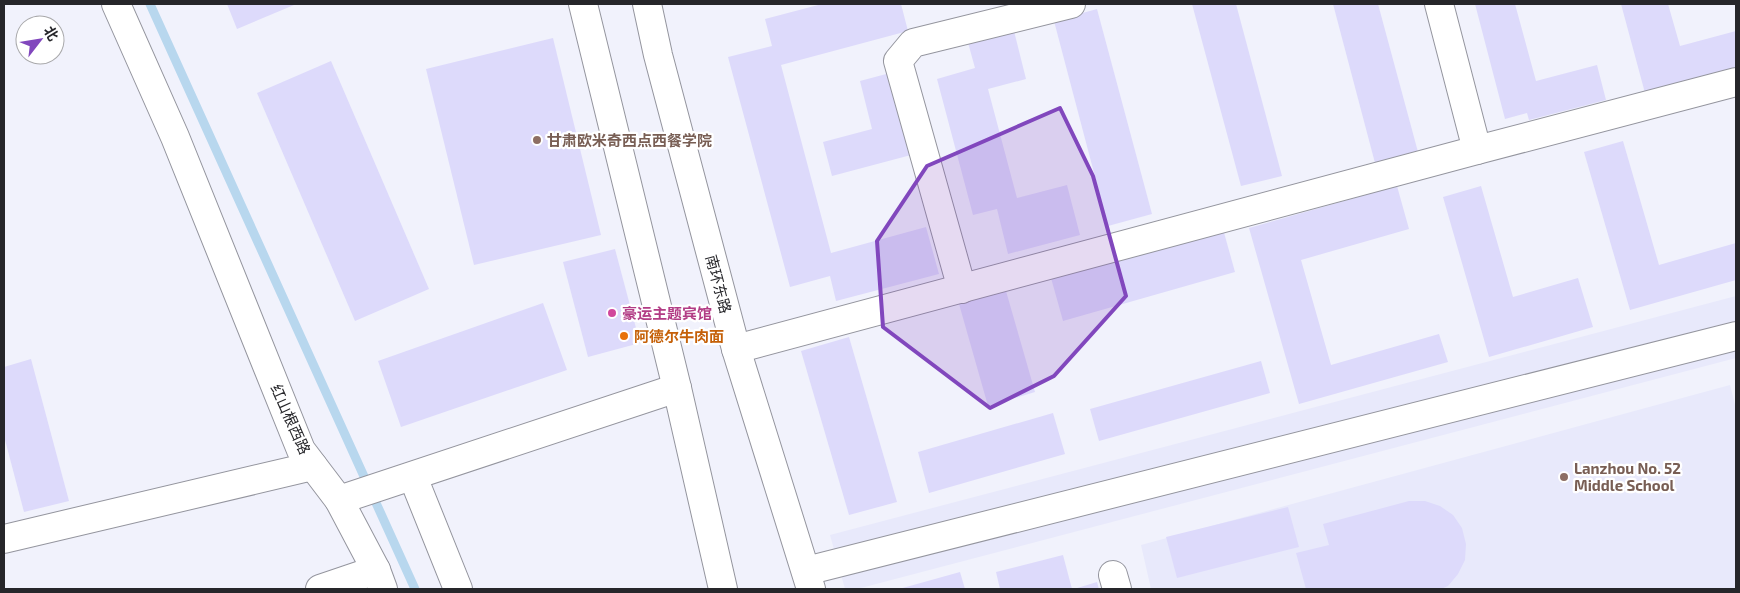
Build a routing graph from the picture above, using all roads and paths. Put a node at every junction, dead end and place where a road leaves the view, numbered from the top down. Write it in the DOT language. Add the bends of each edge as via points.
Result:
graph roads {
  1 [pos="116,4"];
  2 [pos="583,4"];
  3 [pos="647,4"];
  4 [pos="1071,4"];
  5 [pos="1439,4"];
  6 [pos="1736,82"];
  7 [pos="1477,150"];
  8 [pos="962,289"];
  9 [pos="1736,336"];
  10 [pos="736,349"];
  11 [pos="677,388"];
  12 [pos="313,466"];
  13 [pos="413,477"];
  14 [pos="362,493"];
  15 [pos="4,539"];
  16 [pos="380,579"];
  17 [pos="808,580"];
  18 [pos="320,589"];
  19 [pos="458,589"];
  20 [pos="723,589"];
  1 -- 12 [label="main road, 红山根西路" via="175,138 301,450"];
  2 -- 11 [label="main road"];
  3 -- 10 [label="main road, 南环东路"];
  4 -- 8 [label="main road" via="913,43 898,61"];
  5 -- 7 [label="main road"];
  6 -- 7 [label="main road"];
  7 -- 8 [label="main road"];
  8 -- 10 [label="main road"];
  9 -- 17 [label="main road"];
  10 -- 17 [label="main road, 南环东路"];
  11 -- 13 [label="main road"];
  11 -- 20 [label="main road"];
  12 -- 14 [label="main road, 红山根西路"];
  12 -- 15 [label="main road"];
  13 -- 14 [label="main road"];
  13 -- 19 [label="main road"];
  14 -- 16 [label="main road, 红山根西路"];
  16 -- 18 [label="main road"];
}
